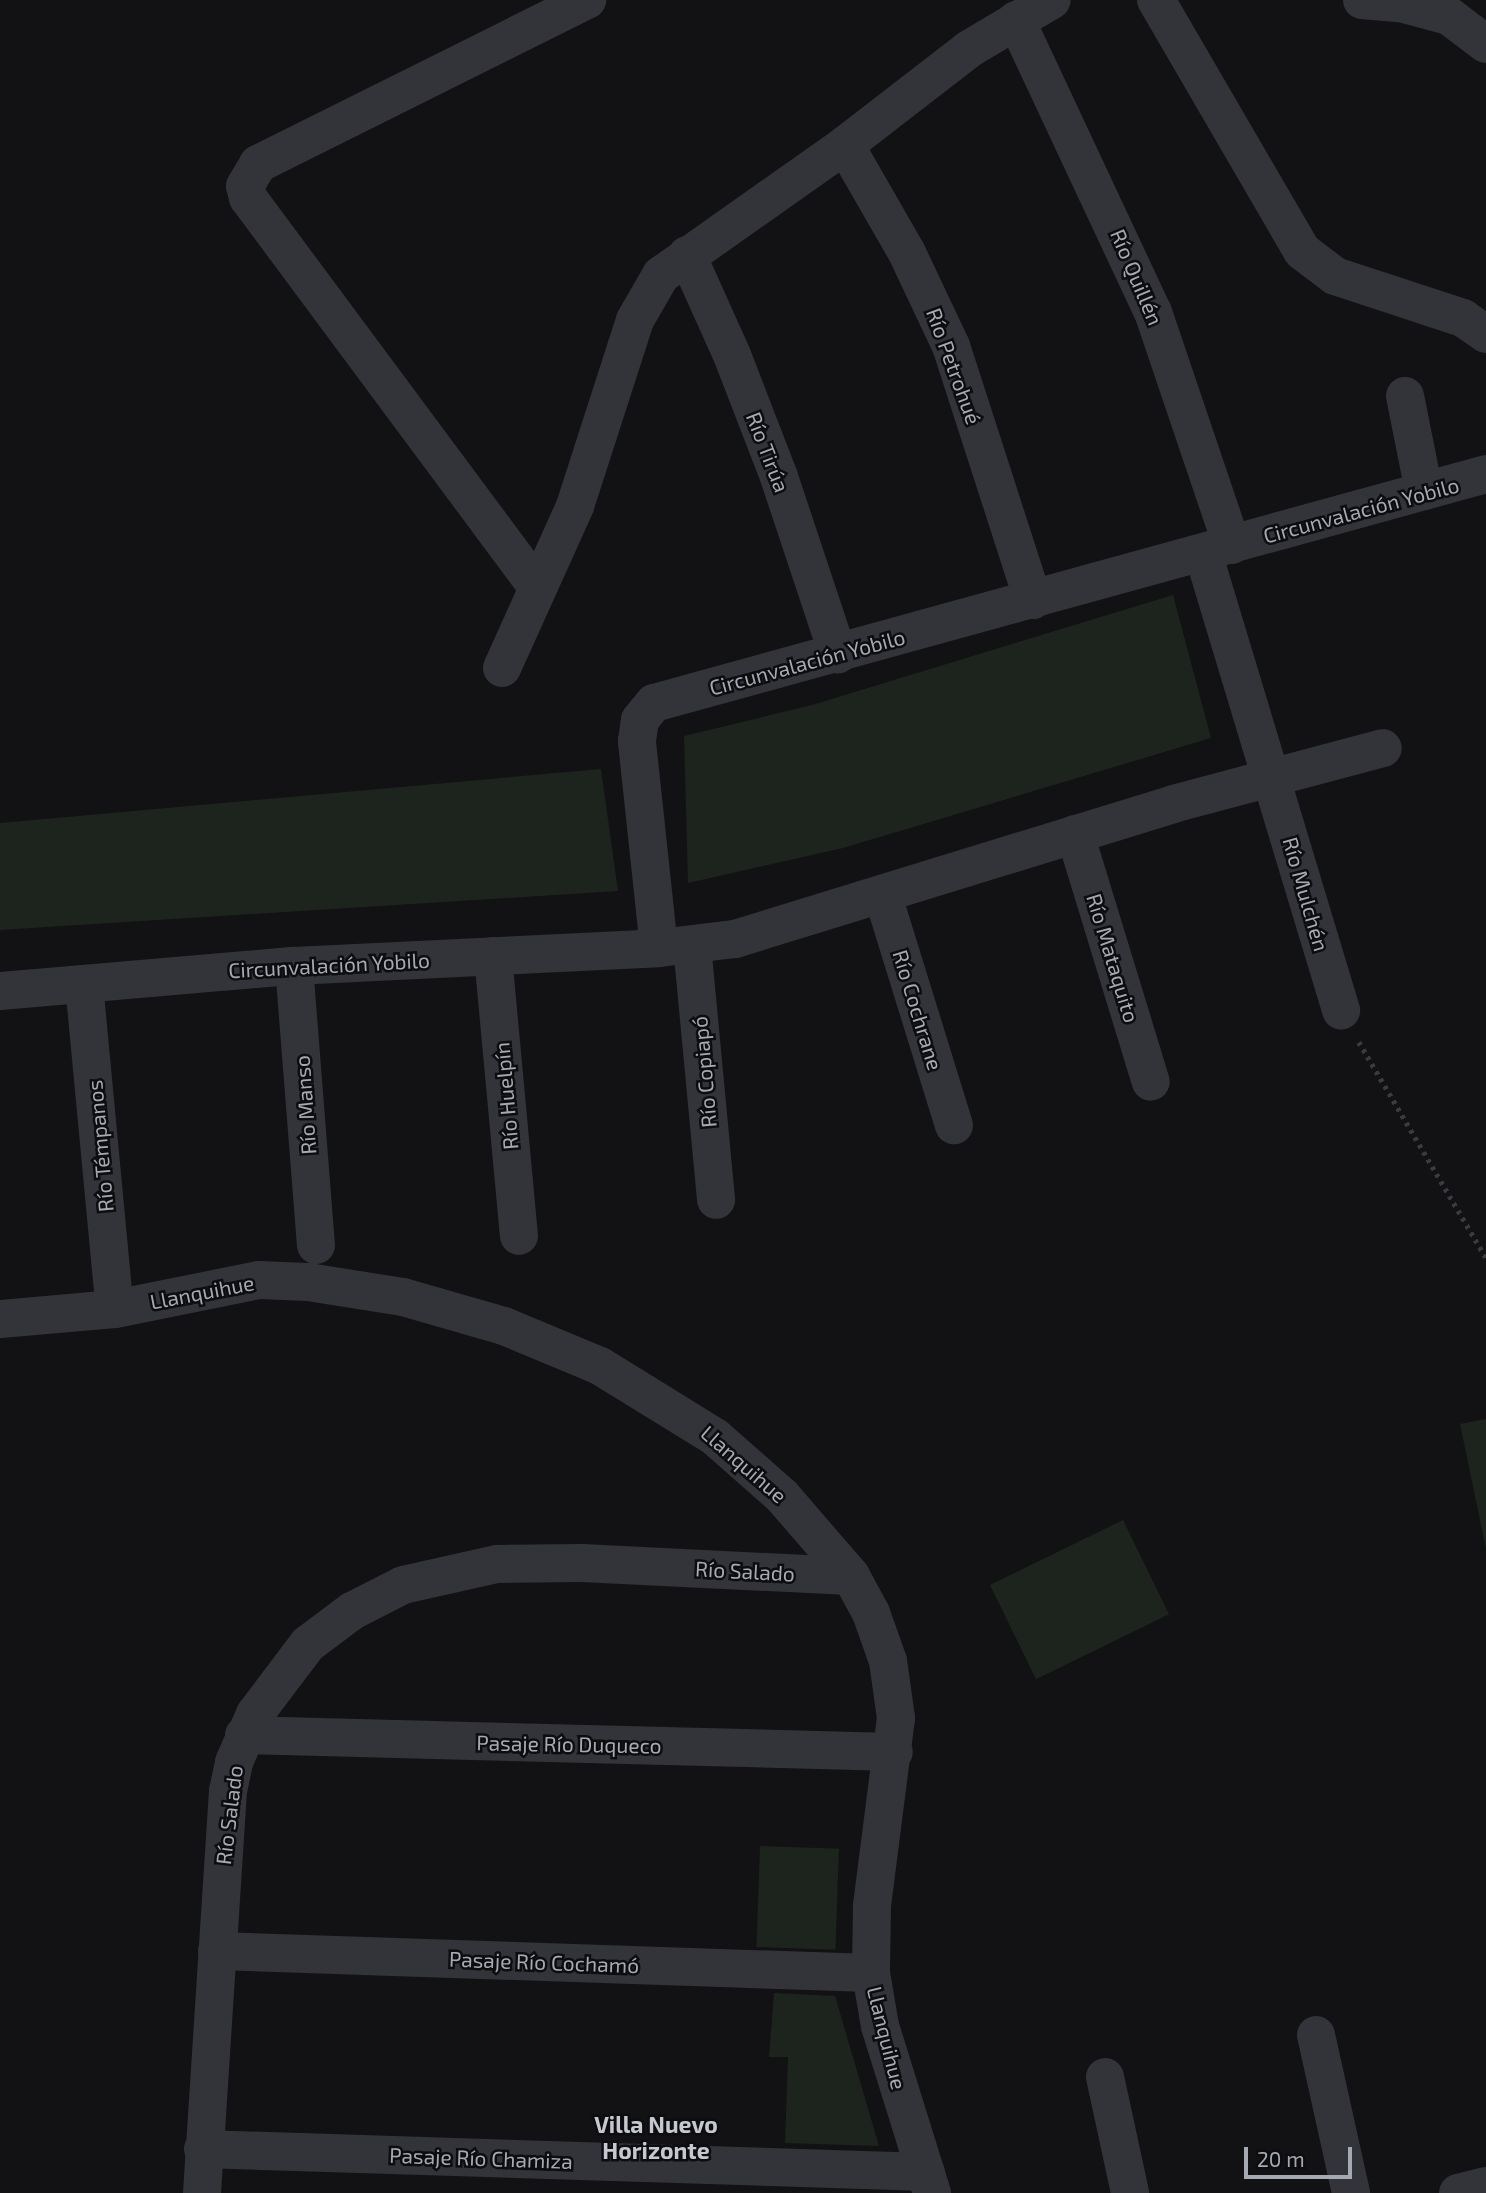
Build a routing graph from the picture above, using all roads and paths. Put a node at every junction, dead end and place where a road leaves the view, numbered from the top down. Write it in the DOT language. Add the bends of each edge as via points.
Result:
graph roads {
  1 [pos="587,0"];
  2 [pos="1052,0"];
  3 [pos="1156,0"];
  4 [pos="1362,0"];
  5 [pos="1016,20"];
  6 [pos="1477,26"];
  7 [pos="845,145"];
  8 [pos="687,255"];
  9 [pos="1486,334"];
  10 [pos="1405,396"];
  11 [pos="1482,476"];
  12 [pos="1424,491"];
  13 [pos="1217,549"];
  14 [pos="537,587"];
  15 [pos="1033,600"];
  16 [pos="838,654"];
  17 [pos="502,668"];
  18 [pos="1383,748"];
  19 [pos="1271,776"];
  20 [pos="1075,834"];
  21 [pos="883,896"];
  22 [pos="676,946"];
  23 [pos="492,956"];
  24 [pos="295,965"];
  25 [pos="84,984"];
  26 [pos="0,991"];
  27 [pos="1341,1011"];
  28 [pos="1151,1082"];
  29 [pos="954,1125"];
  30 [pos="716,1200"];
  31 [pos="519,1236"];
  32 [pos="316,1245"];
  33 [pos="1486,1258"];
  34 [pos="115,1310"];
  35 [pos="0,1319"];
  36 [pos="850,1576"];
  37 [pos="244,1735"];
  38 [pos="894,1752"];
  39 [pos="216,1951"];
  40 [pos="871,1973"];
  41 [pos="1316,2035"];
  42 [pos="1105,2077"];
  43 [pos="203,2149"];
  44 [pos="929,2182"];
  45 [pos="1486,2186"];
  46 [pos="202,2193"];
  47 [pos="1130,2193"];
  48 [pos="1351,2193"];
  49 [pos="1458,2193"];
  1 -- 14 [label="street" via="258,164 245,186 248,198"];
  2 -- 5 [label="street"];
  3 -- 9 [label="street" via="1303,251 1335,276 1463,318"];
  4 -- 6 [label="street" via="1429,10"];
  5 -- 7 [label="street" via="925,81"];
  5 -- 13 [label="street, Río Quillén" via="1153,312"];
  7 -- 8 [label="street"];
  7 -- 15 [label="street, Río Petrohué" via="907,253 951,346"];
  8 -- 14 [label="street" via="662,275 635,320 575,506"];
  8 -- 16 [label="street, Río Tirúa" via="779,477"];
  10 -- 12 [label="street"];
  11 -- 12 [label="street, Circunvalación Yobilo"];
  12 -- 13 [label="street, Circunvalación Yobilo"];
  13 -- 15 [label="street, Circunvalación Yobilo"];
  13 -- 19 [label="street"];
  14 -- 17 [label="street"];
  15 -- 16 [label="street, Circunvalación Yobilo"];
  16 -- 22 [label="street, Circunvalación Yobilo" via="663,699 640,720 637,740"];
  18 -- 19 [label="street, Circunvalación Yobilo"];
  19 -- 20 [label="street, Circunvalación Yobilo"];
  19 -- 27 [label="street, Río Mulchén"];
  20 -- 21 [label="street, Circunvalación Yobilo"];
  20 -- 28 [label="street, Río Mataquito"];
  21 -- 22 [label="street, Circunvalación Yobilo" via="776,929"];
  21 -- 29 [label="street, Río Cochrane"];
  22 -- 23 [label="street, Circunvalación Yobilo"];
  22 -- 30 [label="street, Río Copiapó"];
  23 -- 24 [label="street, Circunvalación Yobilo"];
  23 -- 31 [label="street, Río Huelpín"];
  24 -- 25 [label="street, Circunvalación Yobilo"];
  24 -- 32 [label="street, Río Manso"];
  25 -- 26 [label="street, Circunvalación Yobilo"];
  25 -- 34 [label="street, Río Témpanos"];
  27 -- 33 [label="path"];
  34 -- 35 [label="street, Llanquihue"];
  34 -- 36 [label="street, Llanquihue" via="259,1280 308,1282 403,1297 505,1326 600,1366 715,1437 782,1496"];
  36 -- 37 [label="street, Río Salado" via="533,1563 431,1576 376,1597 308,1644 268,1692"];
  36 -- 38 [label="street, Llanquihue" via="871,1613 888,1661 896,1718"];
  37 -- 38 [label="street, Pasaje Río Duqueco"];
  37 -- 39 [label="street, Río Salado" via="228,1791"];
  38 -- 40 [label="street, Llanquihue" via="872,1906"];
  39 -- 40 [label="street, Pasaje Río Cochamó"];
  39 -- 43 [label="street, Río Salado"];
  40 -- 44 [label="street, Llanquihue" via="880,2026"];
  41 -- 48 [label="street"];
  42 -- 47 [label="street"];
  43 -- 44 [label="street, Pasaje Río Chamiza"];
  43 -- 46 [label="street, Río Salado"];
  45 -- 49 [label="street"];
}
